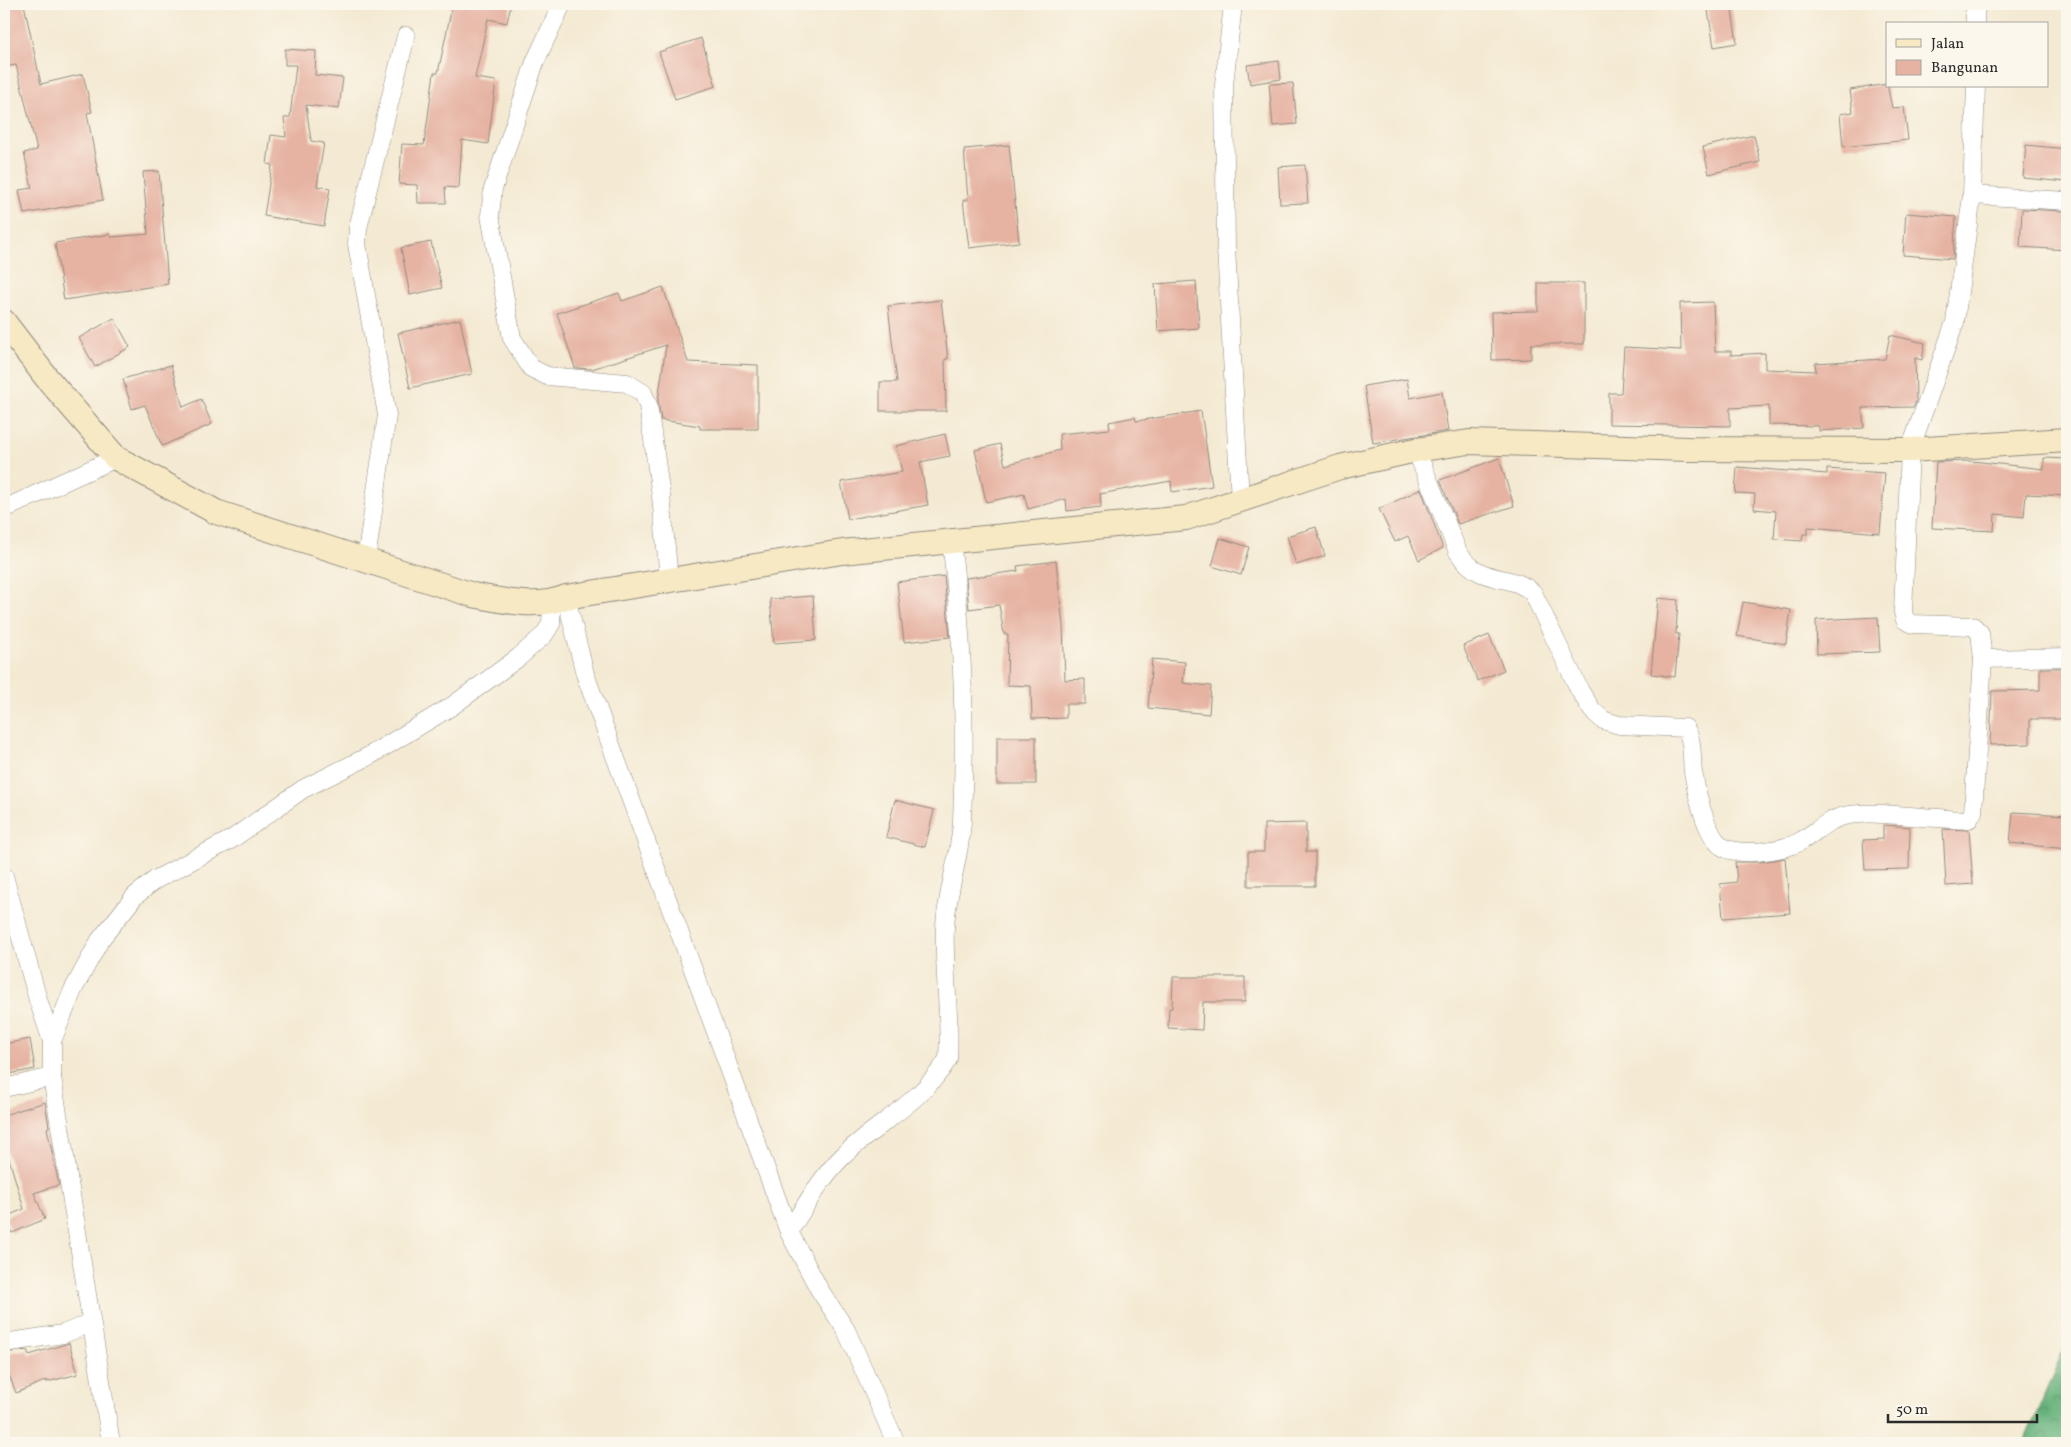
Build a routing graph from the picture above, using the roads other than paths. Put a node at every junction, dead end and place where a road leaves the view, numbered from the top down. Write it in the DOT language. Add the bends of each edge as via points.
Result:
graph roads {
  1 [pos="562,4"];
  2 [pos="1233,4"];
  3 [pos="1975,4"];
  4 [pos="1975,22"];
  5 [pos="406,36"];
  6 [pos="1976,88"];
  7 [pos="1972,195"];
  8 [pos="2067,200"];
  9 [pos="4,322"];
  10 [pos="2067,440"];
  11 [pos="1416,450"];
  12 [pos="1910,450"];
  13 [pos="116,458"];
  14 [pos="1240,500"];
  15 [pos="4,509"];
  16 [pos="951,541"];
  17 [pos="366,560"];
  18 [pos="669,579"];
  19 [pos="559,600"];
  20 [pos="2067,657"];
  21 [pos="1983,659"];
  22 [pos="4,876"];
  23 [pos="52,1041"];
  24 [pos="52,1077"];
  25 [pos="4,1088"];
  26 [pos="789,1232"];
  27 [pos="91,1324"];
  28 [pos="4,1343"];
  29 [pos="111,1443"];
  30 [pos="896,1443"];
  1 -- 18 [label="street" via="535,62 493,189 490,215 512,338 531,368 546,376 627,383 643,393 648,405 660,487"];
  2 -- 14 [label="street" via="1224,94 1226,248"];
  3 -- 4 [label="street"];
  5 -- 17 [label="street" via="358,228 357,244 387,415"];
  6 -- 7 [label="street"];
  7 -- 8 [label="street"];
  7 -- 12 [label="street" via="1955,322"];
  9 -- 13 [label="street" via="46,377"];
  10 -- 12 [label="street"];
  11 -- 12 [label="street" via="1469,442 1688,449"];
  11 -- 14 [label="street" via="1340,467"];
  11 -- 21 [label="street" via="1465,563 1493,579 1523,584 1533,593 1592,710 1603,720 1619,725 1685,728 1690,736 1693,774 1708,829 1719,844 1729,850 1742,854 1800,842 1826,823 1844,816 1866,814 1969,819 1974,812"];
  12 -- 21 [label="street" via="1905,620 1913,624 1976,627 1980,633"];
  13 -- 15 [label="street"];
  13 -- 17 [label="street" via="216,512"];
  14 -- 16 [label="street" via="1186,518"];
  16 -- 18 [label="street" via="842,552 693,578"];
  16 -- 26 [label="street" via="960,614 963,702 962,822 945,926 948,1059 939,1074 902,1110 843,1156 824,1176"];
  17 -- 19 [label="street" via="473,595 507,601"];
  18 -- 19 [label="street"];
  19 -- 23 [label="street" via="544,635 452,706 369,756 303,790 232,839 155,880 135,896 100,940 73,990"];
  19 -- 26 [label="street"];
  20 -- 21 [label="street"];
  22 -- 23 [label="street"];
  23 -- 24 [label="street"];
  24 -- 25 [label="street"];
  24 -- 27 [label="street"];
  26 -- 30 [label="street" via="818,1289 846,1330"];
  27 -- 28 [label="street" via="62,1334"];
  27 -- 29 [label="street"];
}
